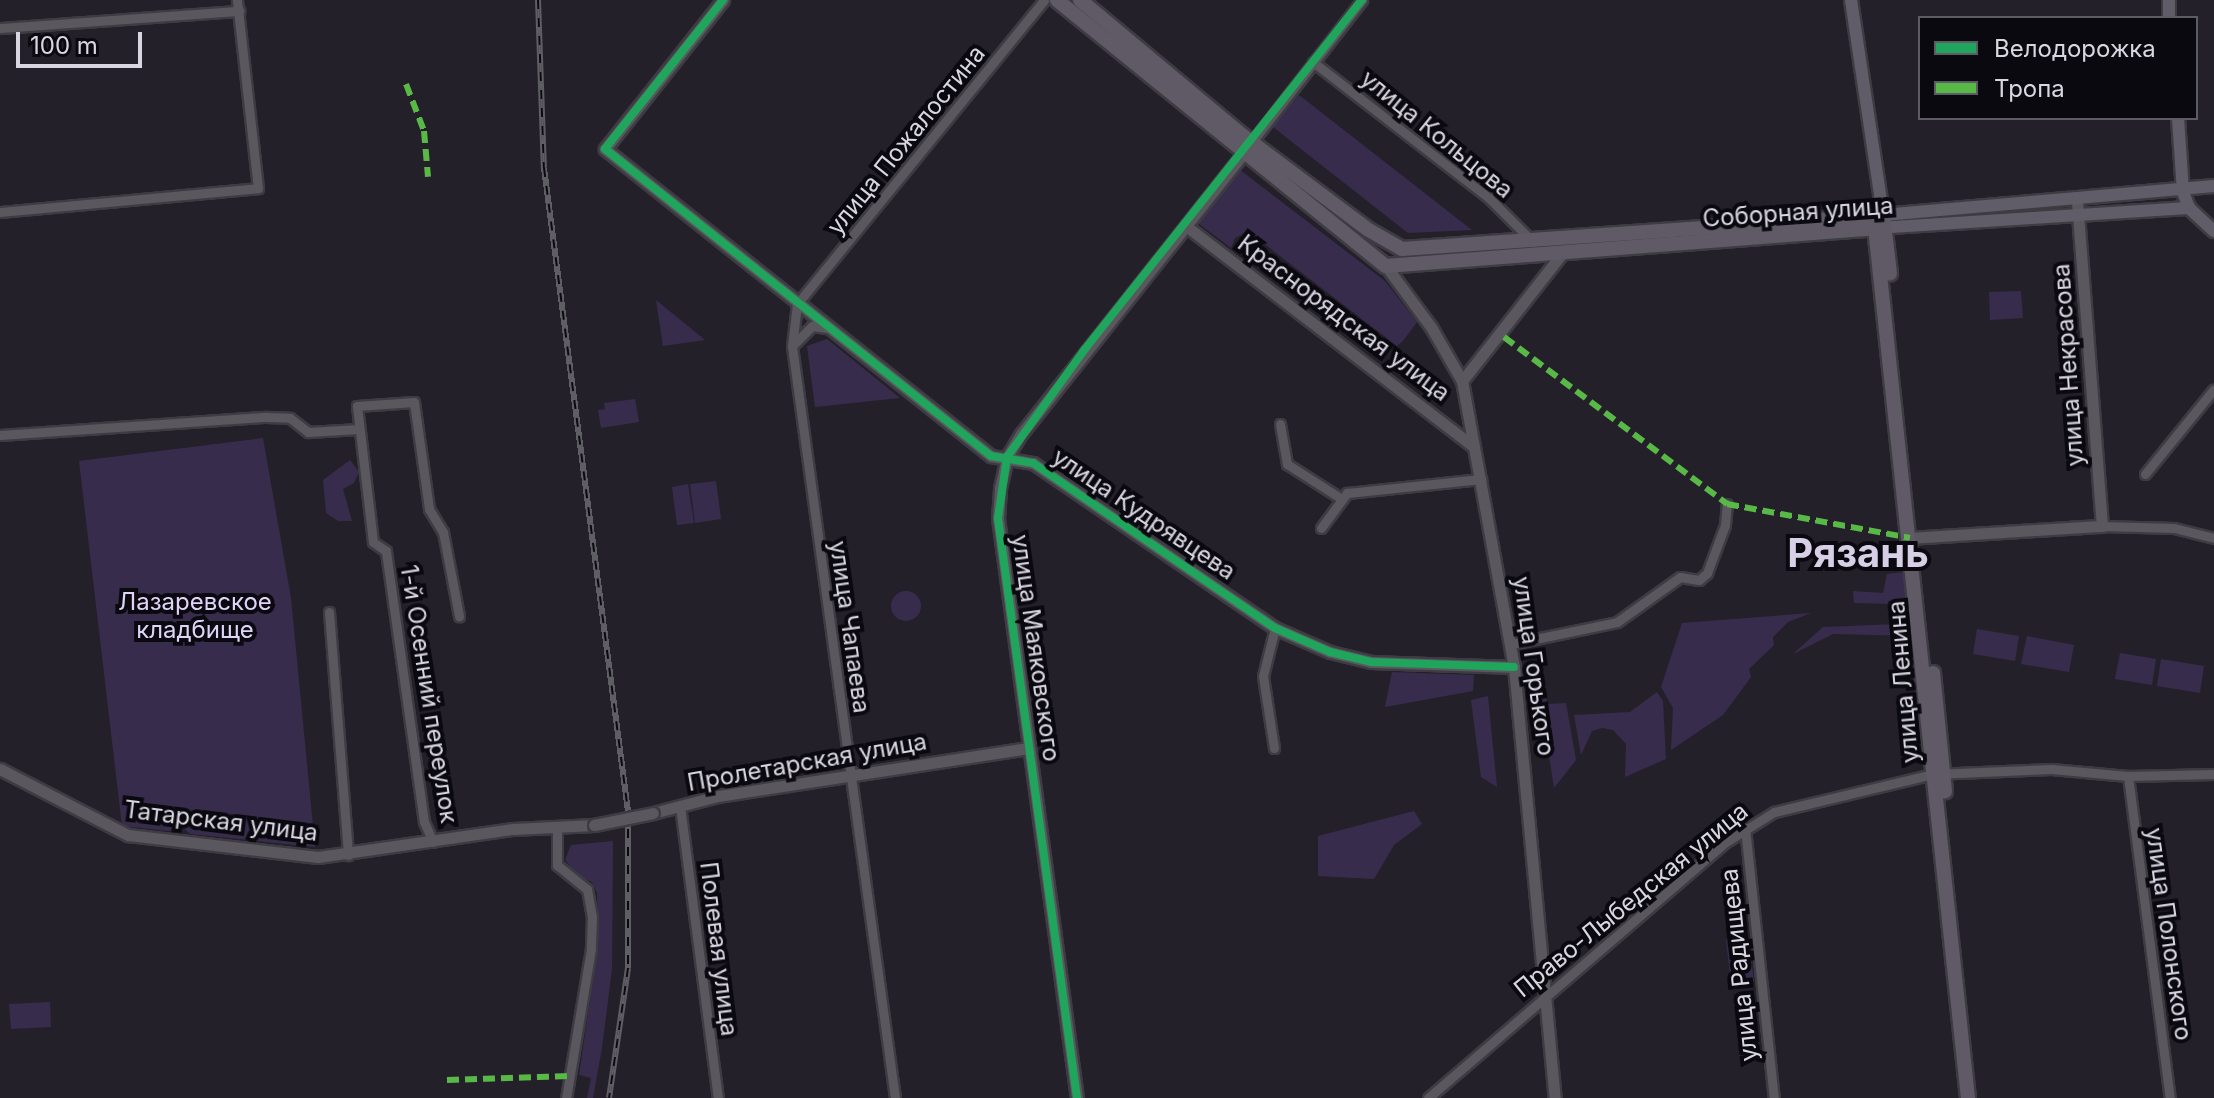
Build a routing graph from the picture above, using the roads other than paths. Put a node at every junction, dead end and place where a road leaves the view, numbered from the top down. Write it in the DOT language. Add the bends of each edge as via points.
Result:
graph roads {
  1 [pos="723,0"];
  2 [pos="1044,0"];
  3 [pos="1057,0"];
  4 [pos="1080,0"];
  5 [pos="1362,0"];
  6 [pos="1851,0"];
  7 [pos="238,6"];
  8 [pos="0,28"];
  9 [pos="1313,62"];
  10 [pos="2178,120"];
  11 [pos="1248,147"];
  12 [pos="2214,186"];
  13 [pos="2183,192"];
  14 [pos="2077,201"];
  15 [pos="2189,208"];
  16 [pos="0,212"];
  17 [pos="2079,215"];
  18 [pos="1879,221"];
  19 [pos="1186,226"];
  20 [pos="2212,227"];
  21 [pos="1533,242"];
  22 [pos="1563,252"];
  23 [pos="1386,266"];
  24 [pos="797,304"];
  25 [pos="814,317"];
  26 [pos="794,327"];
  27 [pos="828,329"];
  28 [pos="792,346"];
  29 [pos="1462,381"];
  30 [pos="2214,389"];
  31 [pos="1280,424"];
  32 [pos="359,429"];
  33 [pos="0,435"];
  34 [pos="1474,447"];
  35 [pos="1007,457"];
  36 [pos="2145,474"];
  37 [pos="1481,479"];
  38 [pos="1342,499"];
  39 [pos="1727,504"];
  40 [pos="2102,526"];
  41 [pos="1321,528"];
  42 [pos="1914,537"];
  43 [pos="2214,538"];
  44 [pos="329,612"];
  45 [pos="459,616"];
  46 [pos="1275,628"];
  47 [pos="1511,644"];
  48 [pos="1514,667"];
  49 [pos="1029,748"];
  50 [pos="1274,748"];
  51 [pos="0,769"];
  52 [pos="1939,773"];
  53 [pos="851,774"];
  54 [pos="2128,776"];
  55 [pos="2210,776"];
  56 [pos="680,806"];
  57 [pos="594,825"];
  58 [pos="557,826"];
  59 [pos="1745,828"];
  60 [pos="433,842"];
  61 [pos="348,855"];
  62 [pos="1547,993"];
  63 [pos="566,1098"];
  64 [pos="718,1098"];
  65 [pos="895,1098"];
  66 [pos="1077,1098"];
  67 [pos="1428,1098"];
  68 [pos="1555,1098"];
  69 [pos="1774,1098"];
  70 [pos="1968,1098"];
  71 [pos="1975,1098"];
  72 [pos="2170,1098"];
  1 -- 24 [label="street, улица Кудрявцева" via="605,149"];
  2 -- 24 [label="street, улица Пожалостина"];
  3 -- 11 [label="main road"];
  4 -- 11 [label="main road"];
  5 -- 9 [label="street"];
  6 -- 18 [label="main road"];
  7 -- 8 [label="street" via="198,14"];
  7 -- 16 [label="street" via="258,188"];
  9 -- 11 [label="street"];
  9 -- 21 [label="street, улица Кольцова" via="1489,198"];
  10 -- 13 [label="main road"];
  11 -- 19 [label="street, улица Маяковского"];
  11 -- 21 [label="main road, Соборная улица" via="1402,249"];
  11 -- 23 [label="main road"];
  12 -- 13 [label="main road, Соборная улица"];
  13 -- 14 [label="main road, Соборная улица"];
  13 -- 15 [label="main road"];
  14 -- 17 [label="street, улица Некрасова"];
  14 -- 18 [label="main road, Соборная улица"];
  15 -- 17 [label="main road, Соборная улица"];
  15 -- 20 [label="main road"];
  17 -- 18 [label="main road, Соборная улица"];
  17 -- 40 [label="street, улица Некрасова"];
  18 -- 21 [label="main road, Соборная улица"];
  18 -- 22 [label="main road, Соборная улица"];
  18 -- 42 [label="main road, улица Ленина"];
  19 -- 34 [label="street, Краснорядская улица"];
  19 -- 35 [label="street, улица Маяковского" via="1085,349"];
  22 -- 23 [label="main road, Соборная улица"];
  22 -- 29 [label="street"];
  23 -- 29 [label="street, улица Горького"];
  24 -- 25 [label="street, улица Кудрявцева"];
  24 -- 26 [label="street, улица Чапаева"];
  25 -- 26 [label="street" via="805,316"];
  25 -- 27 [label="street, улица Кудрявцева"];
  26 -- 28 [label="street, улица Чапаева"];
  27 -- 28 [label="street" via="812,326"];
  27 -- 35 [label="street, улица Кудрявцева" via="991,456"];
  28 -- 53 [label="street, улица Чапаева"];
  29 -- 34 [label="street, улица Горького"];
  30 -- 36 [label="street"];
  31 -- 38 [label="street" via="1287,464"];
  32 -- 33 [label="street" via="308,432 290,418 266,417"];
  32 -- 45 [label="street" via="357,406 414,402 429,509 443,532"];
  32 -- 60 [label="street, 1-й Осенний переулок" via="373,542 386,551 419,794"];
  34 -- 37 [label="street, улица Горького"];
  35 -- 46 [label="street, улица Кудрявцева" via="1033,463"];
  35 -- 49 [label="street, улица Маяковского" via="998,518"];
  37 -- 38 [label="street" via="1347,493"];
  37 -- 47 [label="street, улица Горького"];
  38 -- 41 [label="street"];
  39 -- 47 [label="street" via="1711,561 1699,580 1680,577 1617,622"];
  40 -- 42 [label="street"];
  40 -- 43 [label="street" via="2174,528"];
  42 -- 52 [label="main road, улица Ленина"];
  44 -- 61 [label="street"];
  46 -- 48 [label="street, улица Кудрявцева" via="1330,652 1371,662"];
  46 -- 50 [label="street" via="1263,676"];
  47 -- 48 [label="street, улица Горького"];
  48 -- 62 [label="street, улица Горького"];
  49 -- 53 [label="street, Пролетарская улица"];
  49 -- 66 [label="street, улица Маяковского"];
  51 -- 61 [label="street, Татарская улица" via="128,835 318,857"];
  52 -- 54 [label="street, Право-Лыбедская улица" via="2051,769"];
  52 -- 59 [label="street, Право-Лыбедская улица" via="1774,812"];
  52 -- 70 [label="main road, улица Ленина"];
  52 -- 71 [label="main road, улица Ленина"];
  53 -- 56 [label="street, Пролетарская улица"];
  53 -- 65 [label="street, улица Чапаева"];
  54 -- 55 [label="street, Право-Лыбедская улица"];
  54 -- 72 [label="street, улица Полонского"];
  56 -- 57 [label="street, Пролетарская улица, bridge"];
  56 -- 64 [label="street, Полевая улица"];
  57 -- 58 [label="street, Татарская улица"];
  58 -- 60 [label="street, Татарская улица"];
  58 -- 63 [label="street" via="557,865 587,889 592,916"];
  59 -- 62 [label="street, Право-Лыбедская улица"];
  59 -- 69 [label="street, улица Радищева"];
  60 -- 61 [label="street, Татарская улица"];
  62 -- 67 [label="street, Право-Лыбедская улица"];
  62 -- 68 [label="street, улица Горького"];
}
